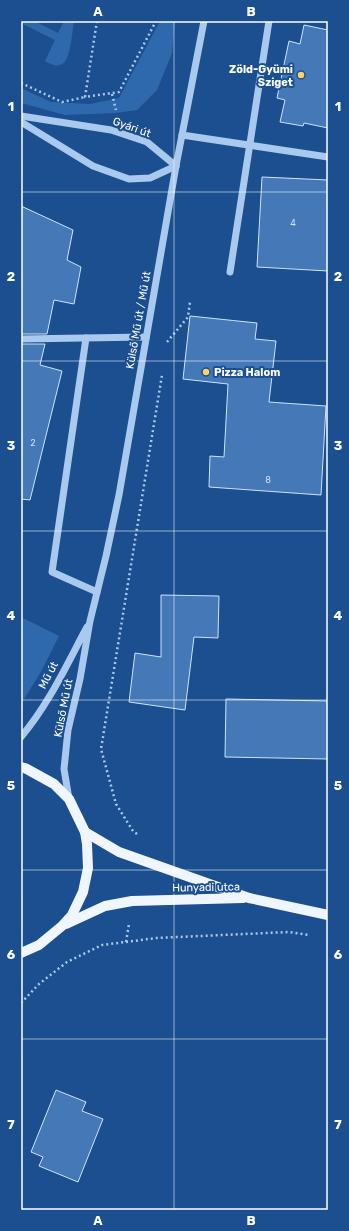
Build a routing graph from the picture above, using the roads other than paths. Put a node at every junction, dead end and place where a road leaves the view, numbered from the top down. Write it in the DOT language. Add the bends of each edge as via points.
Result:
graph roads {
  1 [pos="204,21"];
  2 [pos="269,21"];
  3 [pos="21,116"];
  4 [pos="21,122"];
  5 [pos="182,135"];
  6 [pos="250,146"];
  7 [pos="328,157"];
  8 [pos="176,166"];
  9 [pos="230,272"];
  10 [pos="146,337"];
  11 [pos="86,338"];
  12 [pos="21,339"];
  13 [pos="97,592"];
  14 [pos="90,621"];
  15 [pos="21,737"];
  16 [pos="21,767"];
  17 [pos="69,800"];
  18 [pos="85,832"];
  19 [pos="250,898"];
  20 [pos="328,915"];
  21 [pos="62,926"];
  22 [pos="21,953"];
  1 -- 5 [label="street, Külső Mű út / Mű út"];
  2 -- 6 [label="street"];
  3 -- 8 [label="street, Gyári út" via="111,130 147,142"];
  4 -- 8 [label="street" via="93,166 129,179 150,178"];
  5 -- 6 [label="street"];
  5 -- 8 [label="street, Külső Mű út / Mű út"];
  6 -- 7 [label="street"];
  6 -- 9 [label="street"];
  8 -- 10 [label="street, Külső Mű út / Mű út"];
  10 -- 11 [label="street"];
  10 -- 13 [label="street, Külső Mű út / Mű út" via="119,495"];
  11 -- 12 [label="street"];
  11 -- 13 [label="street" via="52,572"];
  13 -- 14 [label="street, Külső Mű út / Mű út"];
  14 -- 15 [label="street, Mű út" via="36,720"];
  14 -- 17 [label="street, Külső Mű út" via="65,754 64,769"];
  16 -- 17 [label="main road" via="54,784"];
  17 -- 18 [label="main road"];
  18 -- 19 [label="main road, Hunyadi utca" via="119,852"];
  18 -- 21 [label="main road" via="88,868 83,892 72,915"];
  19 -- 20 [label="main road"];
  19 -- 21 [label="main road, Hunyadi utca" via="132,901 105,906"];
  21 -- 22 [label="main road" via="39,945"];
}
